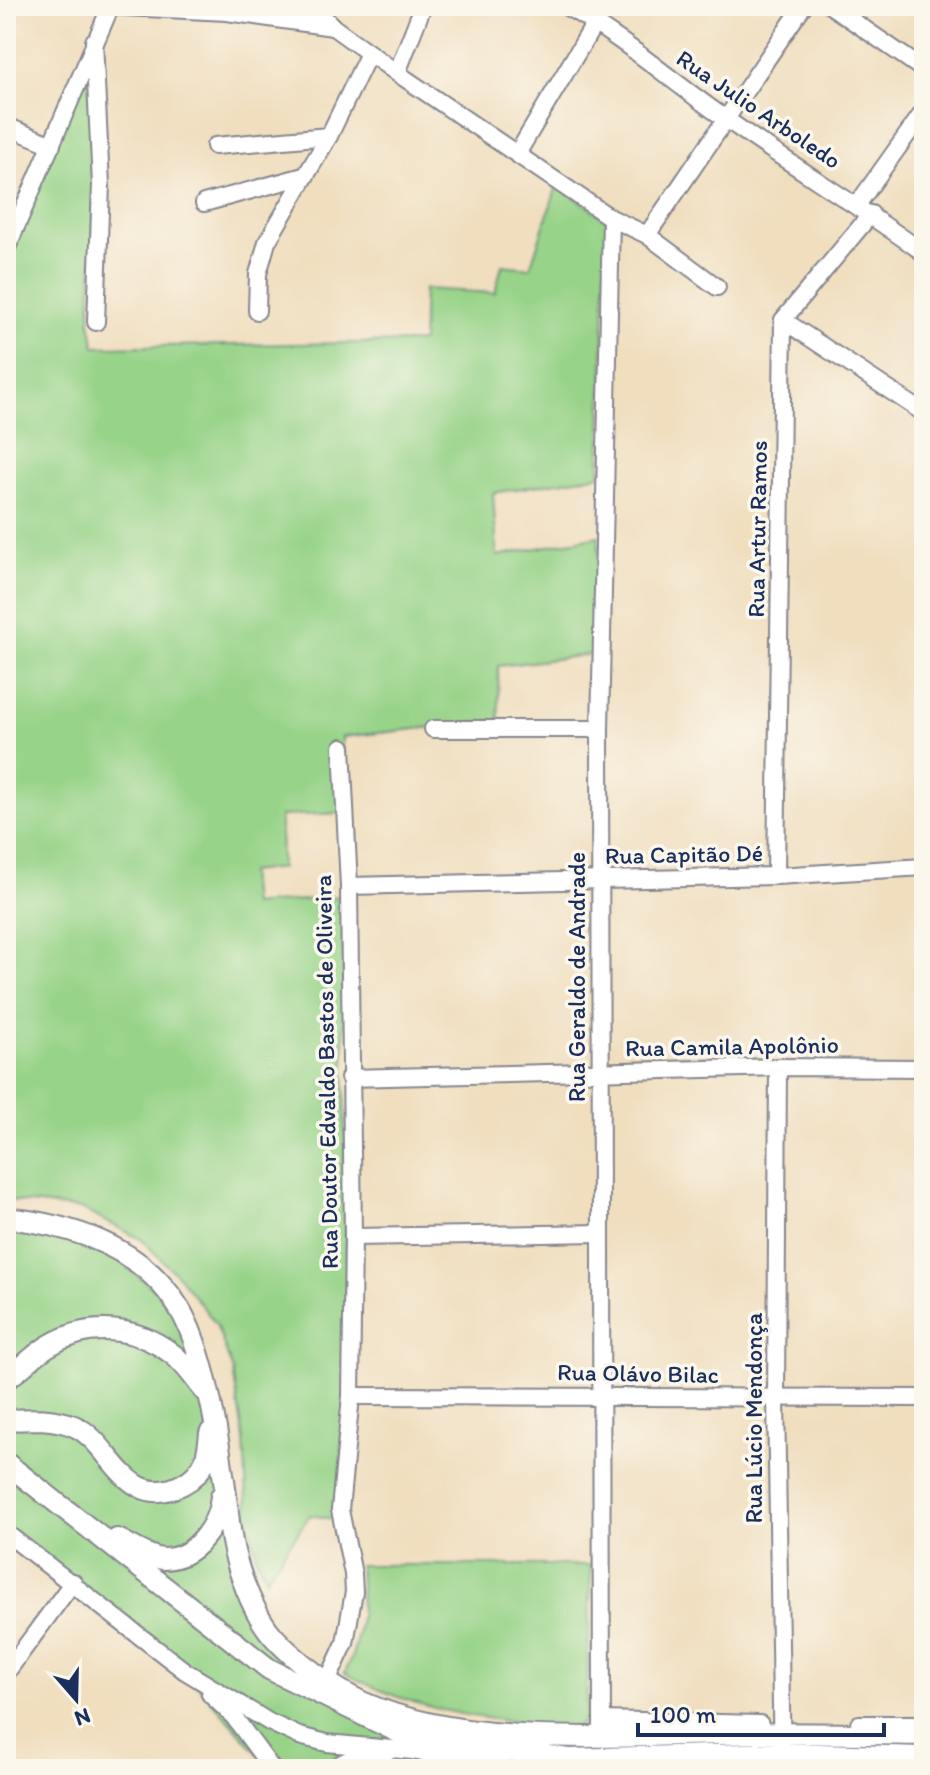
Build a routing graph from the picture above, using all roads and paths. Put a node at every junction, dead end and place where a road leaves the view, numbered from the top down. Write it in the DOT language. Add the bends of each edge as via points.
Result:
graph roads {
  1 [pos="313,6"];
  2 [pos="423,6"];
  3 [pos="565,6"];
  4 [pos="605,6"];
  5 [pos="803,6"];
  6 [pos="831,6"];
  7 [pos="108,7"];
  8 [pos="594,22"];
  9 [pos="333,27"];
  10 [pos="94,41"];
  11 [pos="369,53"];
  12 [pos="924,70"];
  13 [pos="397,73"];
  14 [pos="924,111"];
  15 [pos="726,119"];
  16 [pos="6,126"];
  17 [pos="329,136"];
  18 [pos="52,145"];
  19 [pos="215,146"];
  20 [pos="517,154"];
  21 [pos="304,176"];
  22 [pos="204,203"];
  23 [pos="864,210"];
  24 [pos="611,218"];
  25 [pos="647,235"];
  26 [pos="6,250"];
  27 [pos="924,253"];
  28 [pos="717,287"];
  29 [pos="257,311"];
  30 [pos="783,320"];
  31 [pos="96,322"];
  32 [pos="924,413"];
  33 [pos="433,729"];
  34 [pos="600,729"];
  35 [pos="342,747"];
  36 [pos="924,867"];
  37 [pos="776,876"];
  38 [pos="601,879"];
  39 [pos="349,886"];
  40 [pos="778,1067"];
  41 [pos="924,1068"];
  42 [pos="599,1073"];
  43 [pos="349,1078"];
  44 [pos="6,1218"];
  45 [pos="601,1233"];
  46 [pos="353,1237"];
  47 [pos="6,1379"];
  48 [pos="351,1396"];
  49 [pos="600,1396"];
  50 [pos="924,1398"];
  51 [pos="776,1399"];
  52 [pos="211,1405"];
  53 [pos="6,1420"];
  54 [pos="6,1464"];
  55 [pos="223,1473"];
  56 [pos="91,1529"];
  57 [pos="6,1533"];
  58 [pos="73,1582"];
  59 [pos="185,1671"];
  60 [pos="6,1673"];
  61 [pos="327,1682"];
  62 [pos="924,1724"];
  63 [pos="602,1728"];
  64 [pos="924,1735"];
  65 [pos="782,1745"];
  66 [pos="413,1751"];
  67 [pos="517,1753"];
  68 [pos="924,1757"];
  69 [pos="272,1769"];
  70 [pos="334,1769"];
  1 -- 9 [label="street"];
  2 -- 13 [label="street"];
  3 -- 8 [label="street, Rua Julio Arboledo"];
  4 -- 8 [label="street"];
  5 -- 15 [label="street"];
  6 -- 12 [label="street"];
  7 -- 9 [label="street" via="227,12"];
  7 -- 10 [label="street"];
  8 -- 15 [label="street, Rua Julio Arboledo"];
  8 -- 20 [label="street"];
  9 -- 11 [label="street"];
  10 -- 18 [label="street"];
  10 -- 31 [label="street" via="101,185"];
  11 -- 13 [label="street"];
  11 -- 17 [label="street"];
  13 -- 20 [label="street"];
  14 -- 23 [label="street"];
  15 -- 23 [label="street, Rua Julio Arboledo"];
  15 -- 25 [label="street"];
  16 -- 18 [label="street"];
  17 -- 19 [label="street"];
  17 -- 21 [label="street"];
  18 -- 26 [label="street"];
  20 -- 24 [label="street"];
  21 -- 22 [label="street"];
  21 -- 29 [label="street" via="261,258"];
  23 -- 27 [label="street, Rua Julio Arboledo"];
  23 -- 30 [label="street"];
  24 -- 25 [label="street"];
  24 -- 34 [label="street, Rua Geraldo de Andrade"];
  25 -- 28 [label="street"];
  30 -- 32 [label="street"];
  30 -- 37 [label="street, Rua Artur Ramos"];
  33 -- 34 [label="street"];
  34 -- 38 [label="street, Rua Geraldo de Andrade"];
  35 -- 39 [label="street, Rua Doutor Edvaldo Bastos de Oliveira"];
  36 -- 37 [label="street, Rua Capitão Dé"];
  37 -- 38 [label="street, Rua Capitão Dé"];
  38 -- 39 [label="street, Rua Capitão Dé"];
  38 -- 42 [label="street, Rua Geraldo de Andrade"];
  39 -- 43 [label="street, Rua Doutor Edvaldo Bastos de Oliveira"];
  40 -- 41 [label="street, Rua Camila Apolônio"];
  40 -- 42 [label="street, Rua Camila Apolônio"];
  40 -- 51 [label="street, Rua Lúcio Mendonça"];
  42 -- 43 [label="street, Rua Camila Apolônio"];
  42 -- 45 [label="street, Rua Geraldo de Andrade"];
  43 -- 46 [label="street, Rua Doutor Edvaldo Bastos de Oliveira"];
  44 -- 52 [label="main road" via="86,1234 120,1250 151,1274 179,1309"];
  45 -- 46 [label="street"];
  45 -- 49 [label="street, Rua Geraldo de Andrade"];
  46 -- 48 [label="street, Rua Doutor Edvaldo Bastos de Oliveira"];
  47 -- 52 [label="main road" via="49,1345 105,1328 142,1337 172,1353"];
  48 -- 49 [label="street, Rua Olávo Bilac"];
  48 -- 61 [label="street, Rua Doutor Edvaldo Bastos de Oliveira" via="340,1510 354,1592 345,1643"];
  49 -- 51 [label="street, Rua Olávo Bilac"];
  49 -- 63 [label="street, Rua Geraldo de Andrade"];
  50 -- 51 [label="street, Rua Olávo Bilac"];
  51 -- 65 [label="street, Rua Lúcio Mendonça"];
  52 -- 53 [label="main road" via="204,1464 196,1476 167,1491 146,1491 75,1426"];
  52 -- 55 [label="main road"];
  54 -- 56 [label="main road"];
  55 -- 56 [label="main road" via="221,1509 214,1525 185,1553 162,1559"];
  55 -- 61 [label="main road" via="236,1560 252,1601 272,1636"];
  56 -- 67 [label="main road" via="269,1669 404,1735"];
  57 -- 58 [label="street"];
  58 -- 59 [label="street"];
  58 -- 60 [label="street"];
  59 -- 66 [label="street" via="299,1736"];
  59 -- 69 [label="street" via="234,1717"];
  61 -- 63 [label="main road" via="411,1720 520,1734"];
  62 -- 65 [label="street"];
  63 -- 65 [label="main road"];
  64 -- 65 [label="main road"];
  65 -- 67 [label="main road" via="568,1759"];
  65 -- 68 [label="main road"];
  66 -- 67 [label="street" via="464,1760"];
  66 -- 70 [label="street" via="349,1760"];
}
